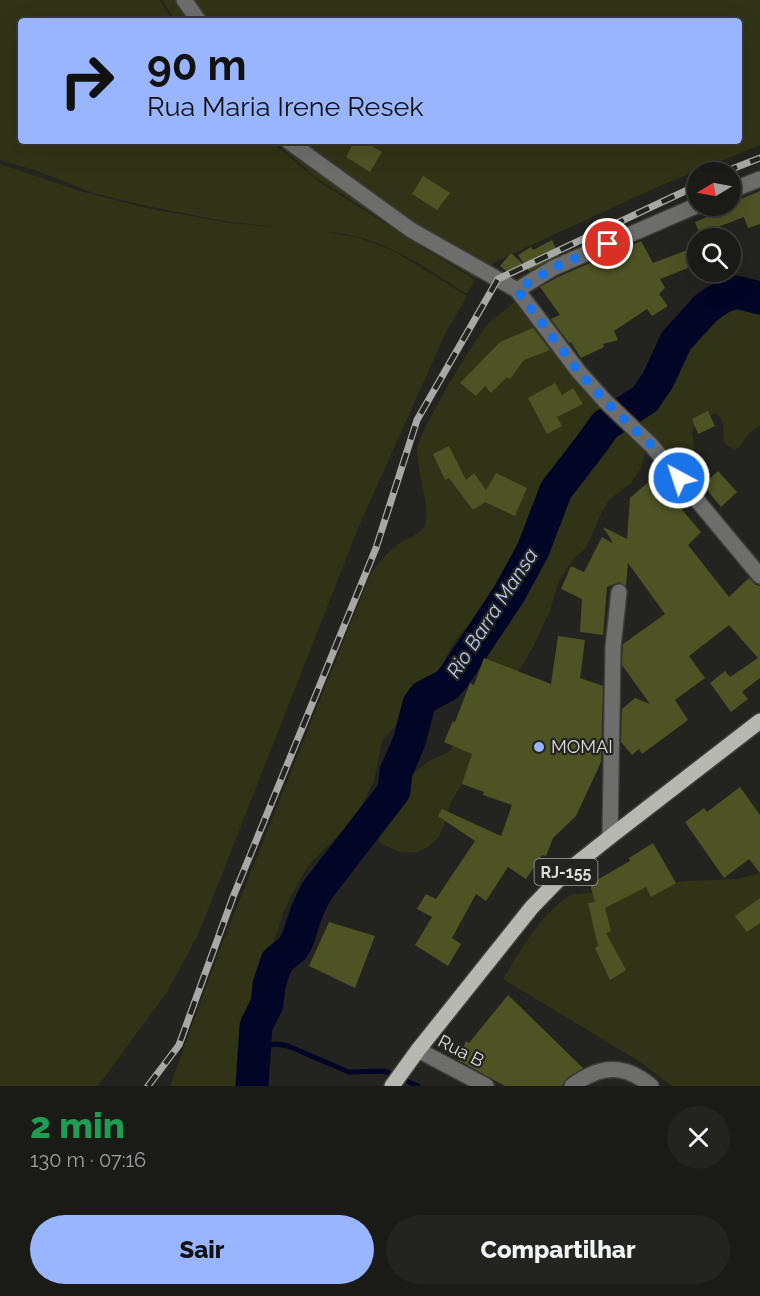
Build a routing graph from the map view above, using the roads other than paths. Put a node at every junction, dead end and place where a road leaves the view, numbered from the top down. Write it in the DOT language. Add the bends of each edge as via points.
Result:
graph roads {
  1 [pos="184,0"];
  2 [pos="197,18"];
  3 [pos="292,144"];
  4 [pos="760,179"];
  5 [pos="741,187"];
  6 [pos="687,210"];
  7 [pos="517,290"];
  8 [pos="760,576"];
  9 [pos="619,592"];
  10 [pos="760,721"];
  11 [pos="610,837"];
  12 [pos="414,1056"];
  13 [pos="392,1086"];
  14 [pos="486,1086"];
  15 [pos="572,1086"];
  16 [pos="651,1086"];
  1 -- 2 [label="street"];
  3 -- 7 [label="street" via="411,230"];
  4 -- 5 [label="street"];
  6 -- 7 [label="street" via="553,268"];
  7 -- 8 [label="street" via="579,372 646,440"];
  9 -- 11 [label="street" via="613,646"];
  10 -- 11 [label="main road, RJ-155"];
  11 -- 12 [label="main road, RJ-155" via="566,872 532,907"];
  12 -- 13 [label="main road, RJ-155"];
  12 -- 14 [label="street, Rua B"];
  15 -- 16 [label="street" via="588,1075 616,1068 632,1072"];
}
